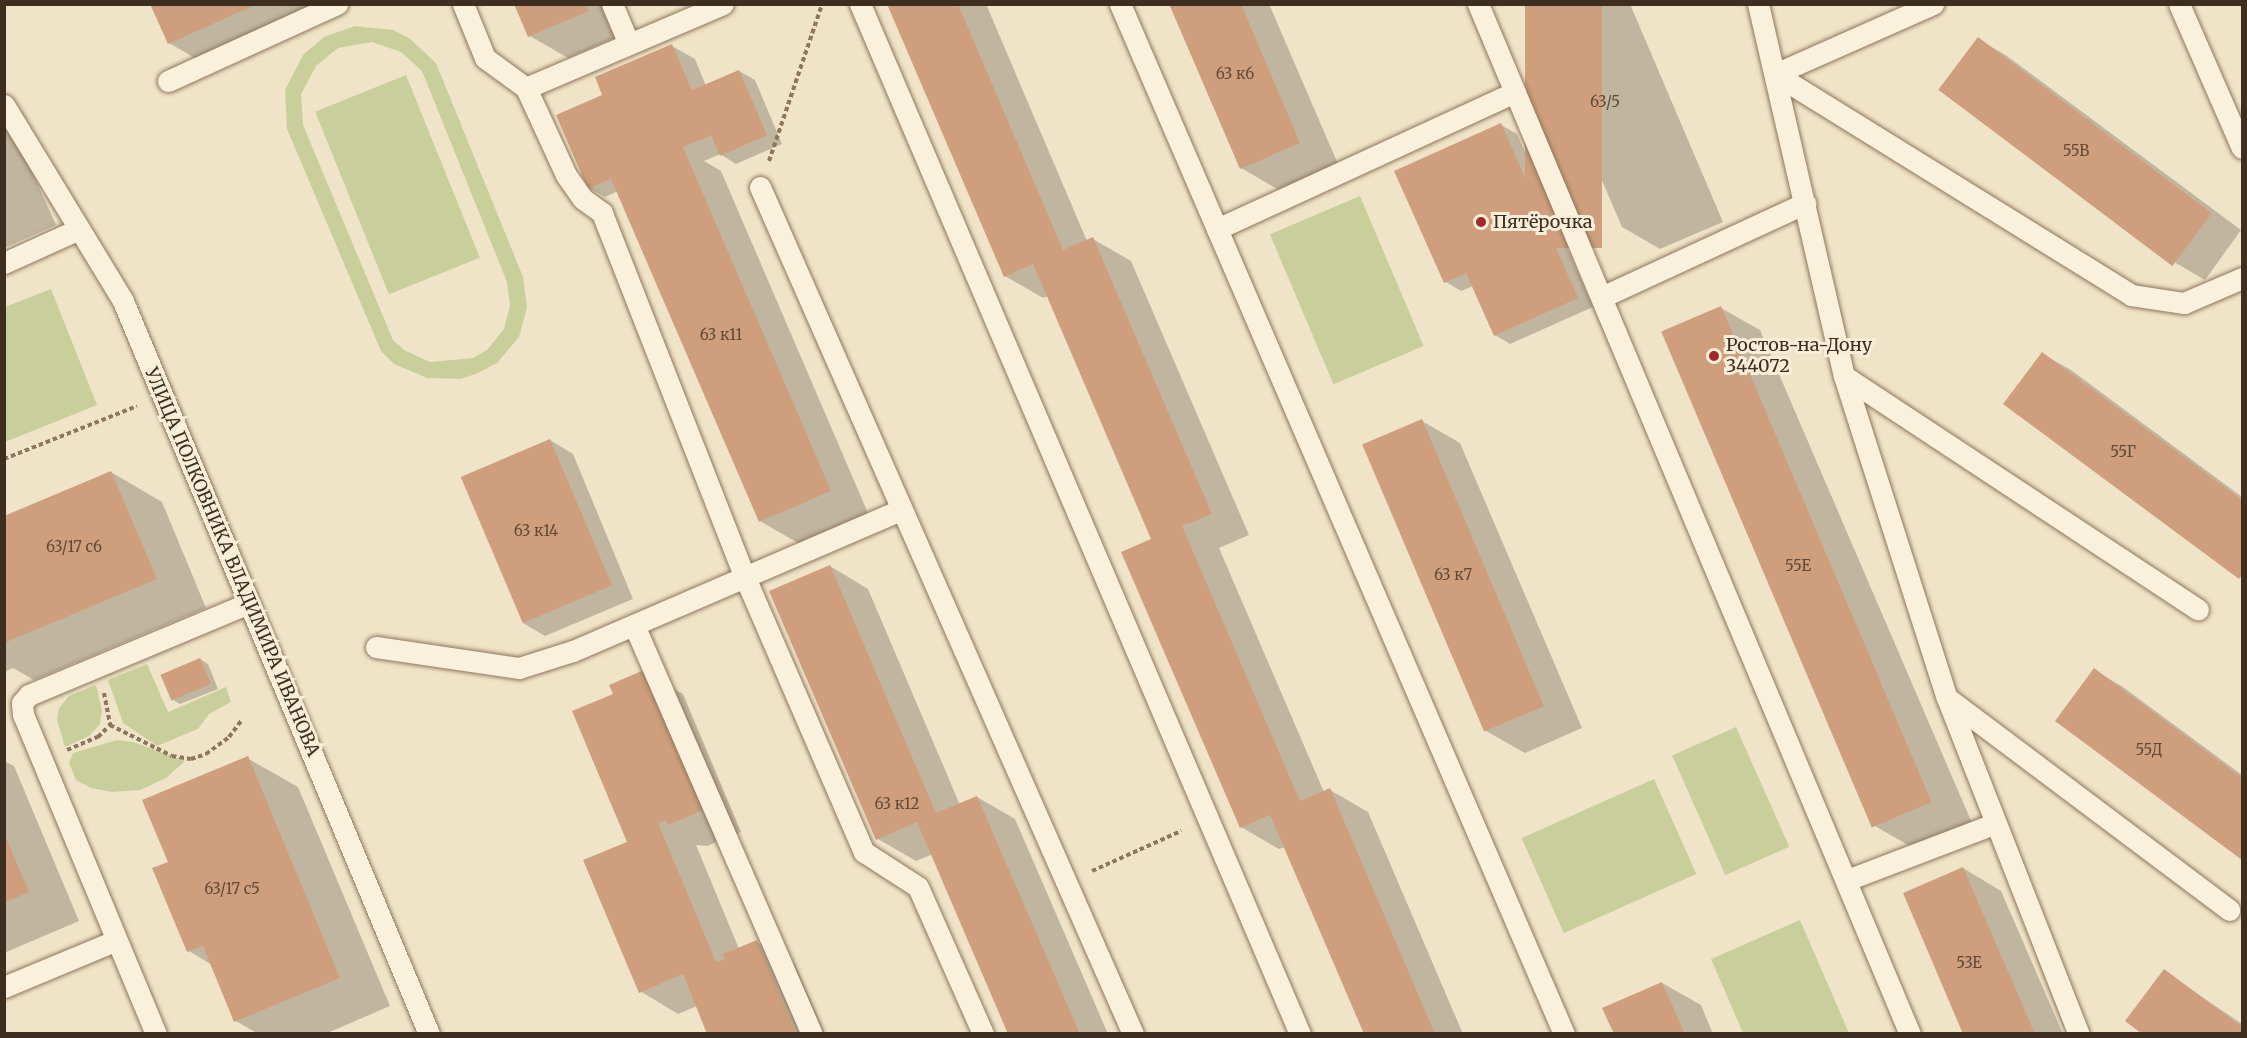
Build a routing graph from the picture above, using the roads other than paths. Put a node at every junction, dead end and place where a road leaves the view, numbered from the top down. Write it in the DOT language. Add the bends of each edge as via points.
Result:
graph roads {
  1 [pos="338,4"];
  2 [pos="463,4"];
  3 [pos="612,4"];
  4 [pos="723,4"];
  5 [pos="860,4"];
  6 [pos="1120,4"];
  7 [pos="1478,4"];
  8 [pos="1758,4"];
  9 [pos="1933,4"];
  10 [pos="2179,4"];
  11 [pos="629,44"];
  12 [pos="1775,74"];
  13 [pos="168,81"];
  14 [pos="526,88"];
  15 [pos="1515,92"];
  16 [pos="4,105"];
  17 [pos="2242,148"];
  18 [pos="760,187"];
  19 [pos="1805,203"];
  20 [pos="79,229"];
  21 [pos="1217,229"];
  22 [pos="4,263"];
  23 [pos="2242,278"];
  24 [pos="1602,297"];
  25 [pos="1844,376"];
  26 [pos="902,510"];
  27 [pos="744,575"];
  28 [pos="249,603"];
  29 [pos="2198,609"];
  30 [pos="634,625"];
  31 [pos="376,647"];
  32 [pos="1947,698"];
  33 [pos="1994,824"];
  34 [pos="1847,880"];
  35 [pos="2229,910"];
  36 [pos="117,940"];
  37 [pos="4,987"];
  38 [pos="156,1034"];
  39 [pos="429,1034"];
  40 [pos="812,1034"];
  41 [pos="983,1034"];
  42 [pos="1133,1034"];
  43 [pos="1300,1034"];
  44 [pos="1564,1034"];
  45 [pos="1910,1034"];
  46 [pos="2079,1034"];
  1 -- 13 [label="lane"];
  2 -- 14 [label="lane" via="485,58"];
  3 -- 11 [label="lane"];
  4 -- 11 [label="lane"];
  5 -- 43 [label="lane"];
  6 -- 21 [label="lane"];
  7 -- 15 [label="lane"];
  8 -- 12 [label="lane"];
  9 -- 12 [label="lane"];
  10 -- 17 [label="lane"];
  11 -- 14 [label="lane"];
  12 -- 19 [label="lane"];
  12 -- 23 [label="lane" via="2131,295 2184,303"];
  14 -- 27 [label="lane" via="566,175 583,199 602,213"];
  15 -- 21 [label="lane"];
  15 -- 24 [label="lane"];
  16 -- 20 [label="lane, УЛИЦА ПОЛКОВНИКА ВЛАДИМИРА ИВАНОВА"];
  18 -- 26 [label="lane"];
  19 -- 24 [label="lane"];
  19 -- 25 [label="lane"];
  20 -- 22 [label="lane"];
  20 -- 28 [label="lane, УЛИЦА ПОЛКОВНИКА ВЛАДИМИРА ИВАНОВА" via="123,301"];
  21 -- 44 [label="lane"];
  24 -- 34 [label="lane"];
  25 -- 29 [label="lane"];
  25 -- 32 [label="lane"];
  26 -- 27 [label="lane"];
  26 -- 42 [label="lane"];
  27 -- 30 [label="lane"];
  27 -- 41 [label="lane" via="864,852 918,887"];
  28 -- 36 [label="lane" via="29,695 22,703 23,715"];
  28 -- 39 [label="lane, УЛИЦА ПОЛКОВНИКА ВЛАДИМИРА ИВАНОВА"];
  30 -- 31 [label="lane" via="519,668"];
  30 -- 40 [label="lane"];
  32 -- 33 [label="lane"];
  32 -- 35 [label="lane"];
  33 -- 34 [label="lane"];
  33 -- 46 [label="lane"];
  34 -- 45 [label="lane"];
  36 -- 37 [label="lane"];
  36 -- 38 [label="lane"];
}
